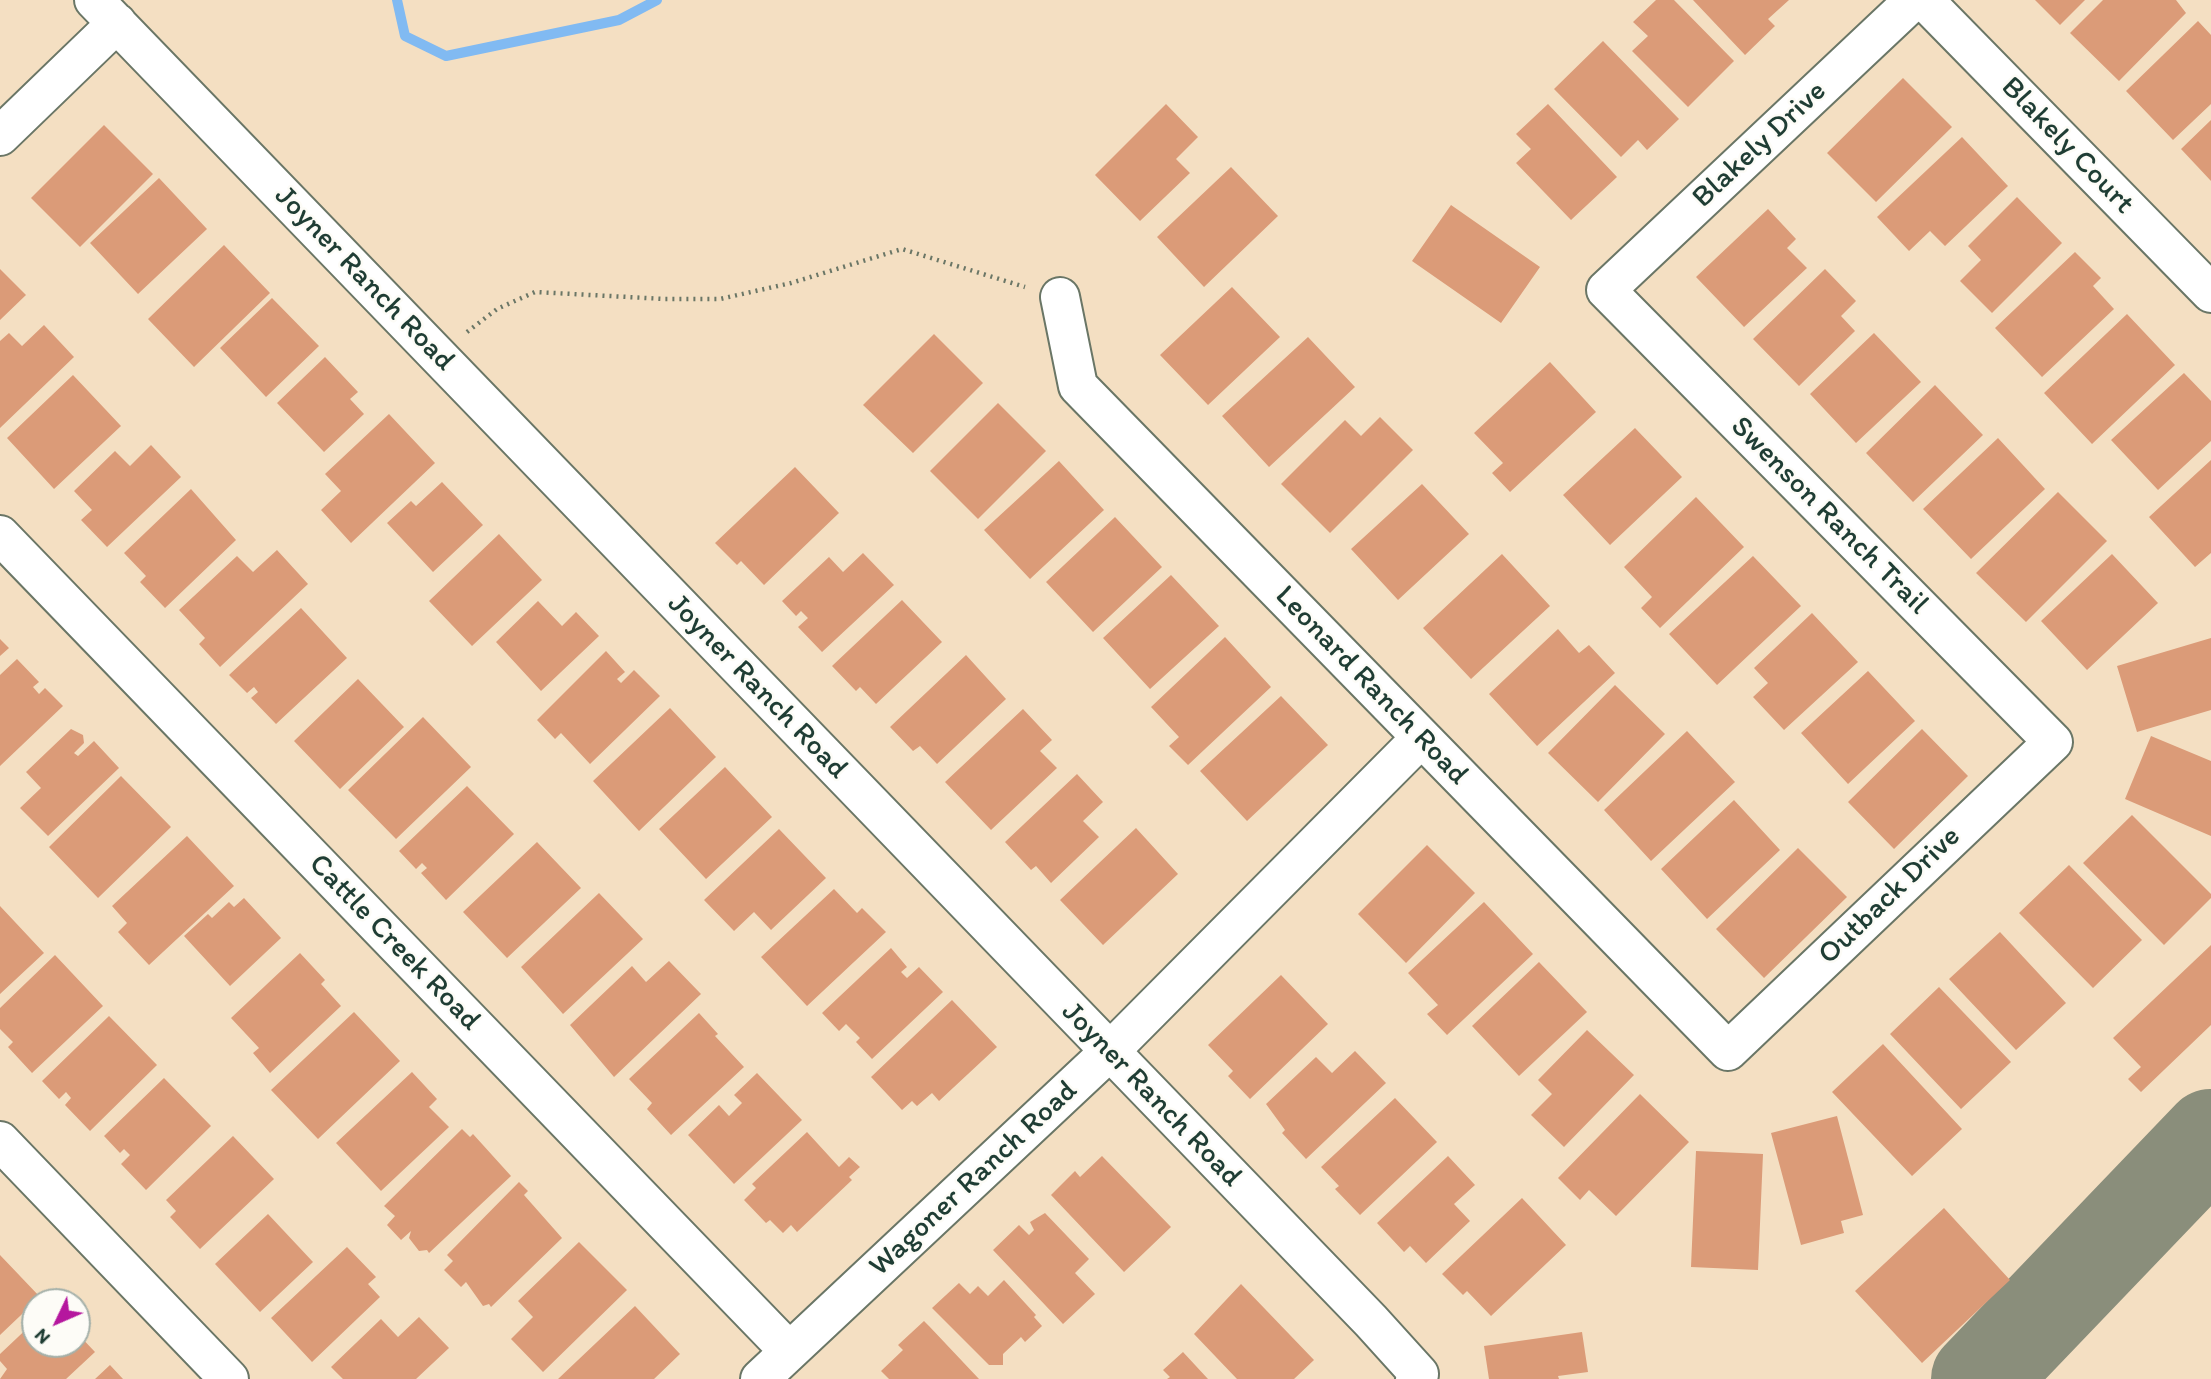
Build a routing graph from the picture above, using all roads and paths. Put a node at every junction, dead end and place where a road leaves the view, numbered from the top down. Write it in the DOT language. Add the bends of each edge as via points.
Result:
graph roads {
  1 [pos="1914,0"];
  2 [pos="1924,0"];
  3 [pos="106,11"];
  4 [pos="0,136"];
  5 [pos="1606,290"];
  6 [pos="2211,292"];
  7 [pos="1060,297"];
  8 [pos="437,355"];
  9 [pos="0,535"];
  10 [pos="1421,738"];
  11 [pos="2053,742"];
  12 [pos="1728,1051"];
  13 [pos="1109,1052"];
  14 [pos="0,1141"];
  15 [pos="789,1351"];
  16 [pos="1417,1377"];
  17 [pos="229,1379"];
  18 [pos="760,1379"];
  1 -- 5 [label="street, Blakely Drive"];
  2 -- 6 [label="street, Blakely Court"];
  3 -- 4 [label="street"];
  3 -- 8 [label="street, Joyner Ranch Road"];
  5 -- 11 [label="street, Swenson Ranch Trail"];
  7 -- 8 [label="path" via="902,249 792,283 720,299 535,292 497,309"];
  7 -- 10 [label="street, Leonard Ranch Road" via="1078,386"];
  8 -- 13 [label="street, Joyner Ranch Road"];
  9 -- 15 [label="street, Cattle Creek Road"];
  10 -- 12 [label="street, Leonard Ranch Road"];
  10 -- 13 [label="street, Wagoner Ranch Road"];
  11 -- 12 [label="street, Outback Drive"];
  13 -- 15 [label="street, Wagoner Ranch Road"];
  13 -- 16 [label="street, Joyner Ranch Road"];
  14 -- 17 [label="street"];
  15 -- 18 [label="street, Wagoner Ranch Road"];
}
